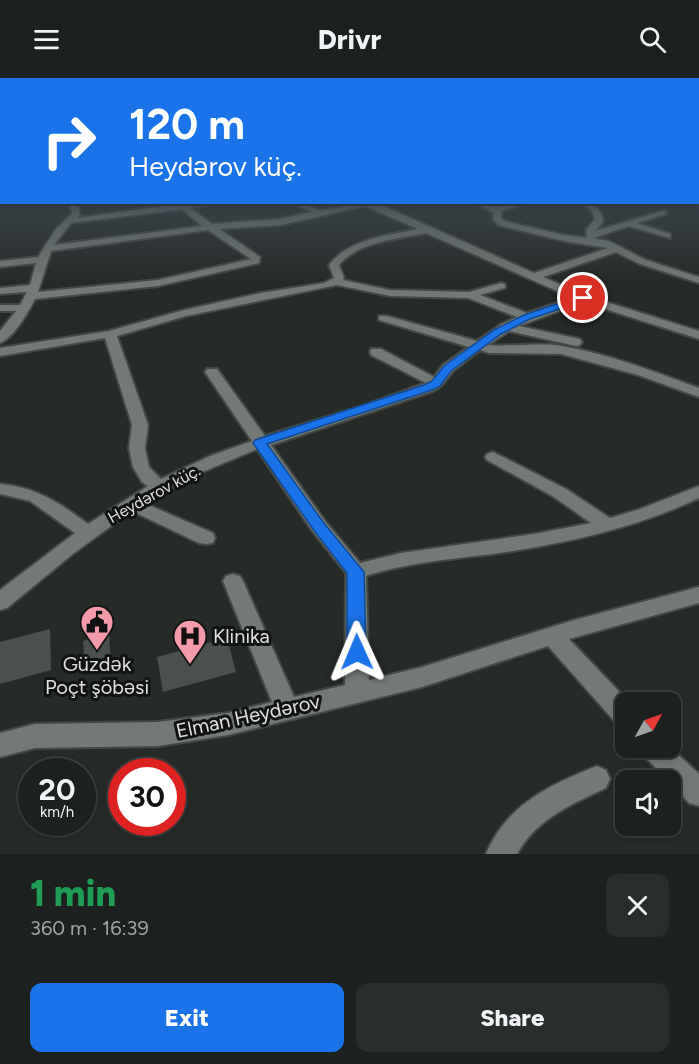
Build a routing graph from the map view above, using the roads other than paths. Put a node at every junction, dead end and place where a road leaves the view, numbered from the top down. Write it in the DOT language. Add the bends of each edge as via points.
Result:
graph roads {
  1 [pos="75,210"];
  2 [pos="146,210"];
  3 [pos="187,210"];
  4 [pos="314,210"];
  5 [pos="333,210"];
  6 [pos="383,210"];
  7 [pos="495,210"];
  8 [pos="594,210"];
  9 [pos="663,212"];
  10 [pos="320,213"];
  11 [pos="70,221"];
  12 [pos="629,222"];
  13 [pos="211,227"];
  14 [pos="428,230"];
  15 [pos="667,236"];
  16 [pos="592,237"];
  17 [pos="617,248"];
  18 [pos="47,249"];
  19 [pos="342,255"];
  20 [pos="359,257"];
  21 [pos="41,260"];
  22 [pos="0,264"];
  23 [pos="533,277"];
  24 [pos="699,280"];
  25 [pos="336,282"];
  26 [pos="501,285"];
  27 [pos="317,288"];
  28 [pos="0,291"];
  29 [pos="32,292"];
  30 [pos="469,295"];
  31 [pos="327,297"];
  32 [pos="583,298"];
  33 [pos="0,308"];
  34 [pos="24,308"];
  35 [pos="527,317"];
  36 [pos="383,318"];
  37 [pos="506,327"];
  38 [pos="110,334"];
  39 [pos="699,335"];
  40 [pos="0,339"];
  41 [pos="576,342"];
  42 [pos="477,346"];
  43 [pos="0,352"];
  44 [pos="376,352"];
  45 [pos="212,372"];
  46 [pos="436,383"];
  47 [pos="699,393"];
  48 [pos="260,443"];
  49 [pos="493,457"];
  50 [pos="161,487"];
  51 [pos="0,489"];
  52 [pos="699,491"];
  53 [pos="131,504"];
  54 [pos="605,524"];
  55 [pos="87,532"];
  56 [pos="206,538"];
  57 [pos="356,572"];
  58 [pos="233,581"];
  59 [pos="699,595"];
  60 [pos="0,602"];
  61 [pos="552,636"];
  62 [pos="357,692"];
  63 [pos="615,704"];
  64 [pos="286,708"];
  65 [pos="0,745"];
  66 [pos="663,758"];
  67 [pos="597,779"];
  68 [pos="699,793"];
  69 [pos="501,854"];
  1 -- 11 [label="street"];
  2 -- 11 [label="street"];
  3 -- 13 [label="street"];
  4 -- 10 [label="street"];
  5 -- 10 [label="street"];
  6 -- 14 [label="street"];
  7 -- 16 [label="street" via="501,223 564,238"];
  8 -- 16 [label="street" via="599,222 590,230"];
  9 -- 12 [label="street"];
  10 -- 13 [label="street" via="280,222"];
  11 -- 18 [label="street"];
  12 -- 15 [label="street"];
  12 -- 16 [label="street"];
  13 -- 18 [label="street"];
  13 -- 29 [label="street" via="256,261 158,283"];
  14 -- 19 [label="street" via="358,247"];
  14 -- 23 [label="street"];
  16 -- 17 [label="street"];
  17 -- 23 [label="street"];
  17 -- 24 [label="street" via="643,262"];
  18 -- 21 [label="street"];
  19 -- 20 [label="street"];
  19 -- 25 [label="street" via="334,265 339,278"];
  21 -- 22 [label="street"];
  21 -- 29 [label="street"];
  23 -- 32 [label="street"];
  25 -- 27 [label="street"];
  25 -- 30 [label="street" via="390,293"];
  26 -- 30 [label="street"];
  27 -- 31 [label="street"];
  27 -- 38 [label="street" via="184,313"];
  28 -- 29 [label="street"];
  29 -- 34 [label="street"];
  30 -- 35 [label="street"];
  32 -- 35 [label="street, Heydərov küç."];
  32 -- 39 [label="street"];
  33 -- 34 [label="street"];
  34 -- 40 [label="street"];
  35 -- 37 [label="street, Heydərov küç."];
  36 -- 42 [label="street"];
  37 -- 41 [label="street"];
  37 -- 42 [label="street, Heydərov küç."];
  38 -- 43 [label="street"];
  38 -- 50 [label="street" via="140,425 137,448 141,467"];
  42 -- 46 [label="street, Heydərov küç." via="447,368"];
  42 -- 47 [label="street" via="562,350 643,372"];
  44 -- 46 [label="street"];
  45 -- 48 [label="street"];
  46 -- 48 [label="street, Heydərov küç."];
  48 -- 50 [label="street, Heydərov küç." via="187,472"];
  48 -- 57 [label="street"];
  49 -- 54 [label="street" via="560,493"];
  50 -- 53 [label="street, Heydərov küç."];
  51 -- 55 [label="street" via="34,494"];
  52 -- 54 [label="street" via="665,508"];
  53 -- 55 [label="street, Heydərov küç."];
  53 -- 56 [label="street"];
  54 -- 57 [label="street" via="550,539 382,562"];
  55 -- 60 [label="street, Heydərov küç."];
  57 -- 62 [label="street"];
  58 -- 64 [label="street"];
  59 -- 61 [label="street, Elman Heydərov"];
  61 -- 62 [label="street, Elman Heydərov" via="422,678"];
  61 -- 63 [label="street"];
  62 -- 64 [label="street, Elman Heydərov"];
  64 -- 65 [label="street, Elman Heydərov" via="206,728 158,734 35,736"];
  66 -- 68 [label="street"];
  67 -- 69 [label="street" via="547,802 522,820"];
}
